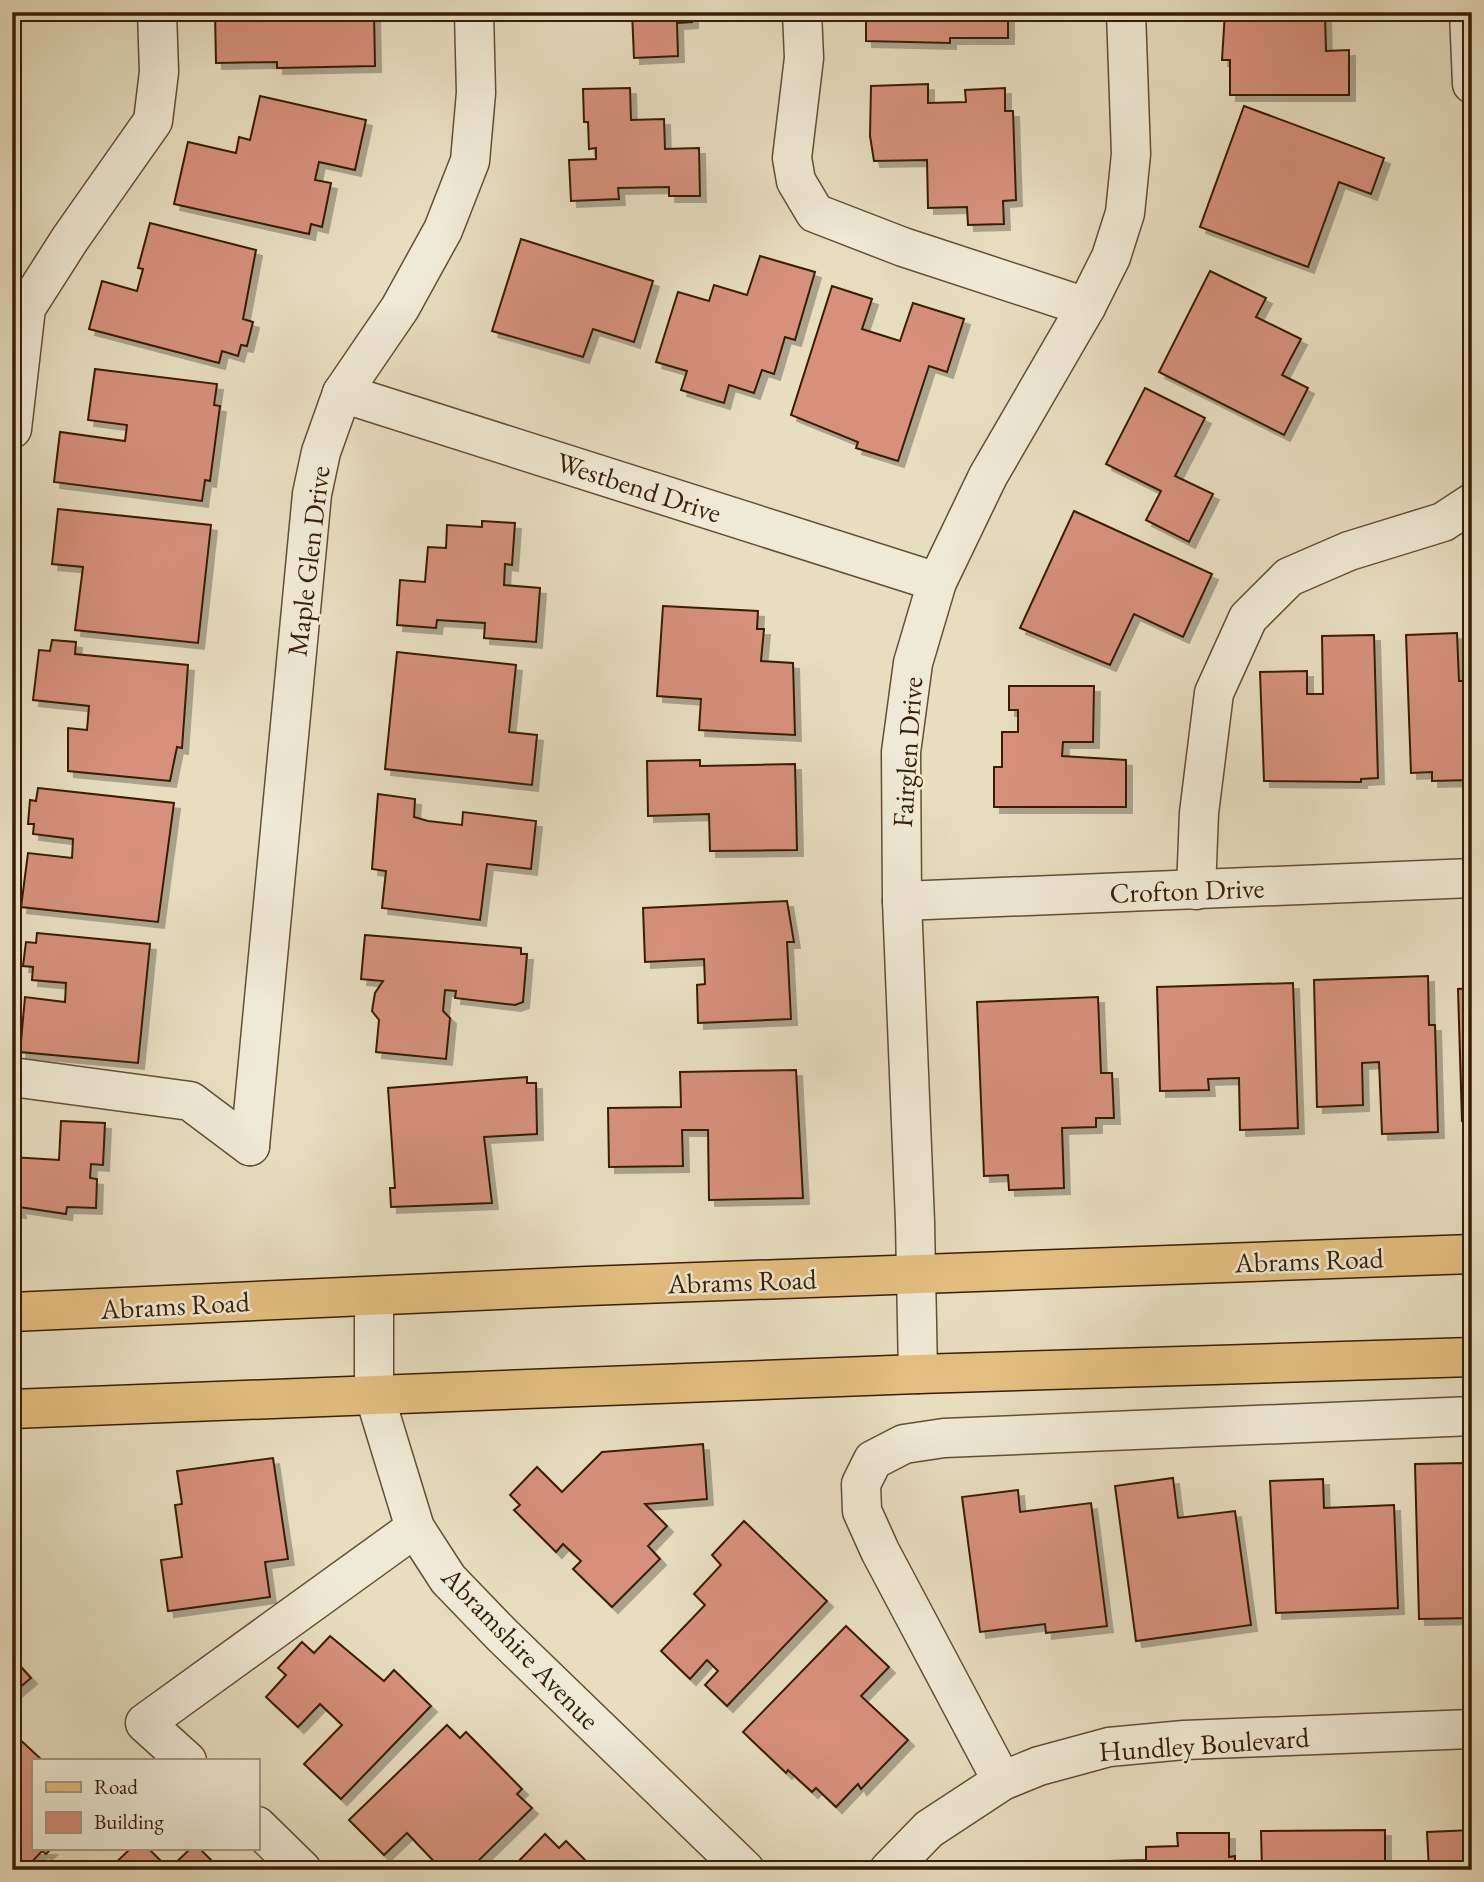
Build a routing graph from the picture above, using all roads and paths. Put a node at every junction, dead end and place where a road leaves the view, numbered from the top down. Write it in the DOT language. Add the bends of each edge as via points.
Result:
graph roads {
  1 [pos="157,12"];
  2 [pos="474,12"];
  3 [pos="802,12"];
  4 [pos="1126,12"];
  5 [pos="1469,12"];
  6 [pos="1472,84"];
  7 [pos="1086,307"];
  8 [pos="342,393"];
  9 [pos="12,429"];
  10 [pos="1472,503"];
  11 [pos="937,582"];
  12 [pos="1472,878"];
  13 [pos="1196,890"];
  14 [pos="902,901"];
  15 [pos="12,1076"];
  16 [pos="1472,1254"];
  17 [pos="915,1275"];
  18 [pos="374,1296"];
  19 [pos="12,1312"];
  20 [pos="1472,1357"];
  21 [pos="918,1374"];
  22 [pos="374,1394"];
  23 [pos="12,1409"];
  24 [pos="1472,1416"];
  25 [pos="415,1528"];
  26 [pos="1472,1729"];
  27 [pos="185,1759"];
  28 [pos="1002,1781"];
  29 [pos="259,1828"];
  30 [pos="302,1870"];
  31 [pos="746,1870"];
  32 [pos="888,1870"];
  1 -- 9 [label="street" via="159,72 153,121 26,308"];
  2 -- 8 [label="street, Maple Glen Drive" via="476,93 470,161 431,252"];
  3 -- 7 [label="street" via="804,58 792,158 796,181 815,214"];
  4 -- 7 [label="street, Fairglen Drive" via="1131,154 1125,213 1111,257"];
  5 -- 6 [label="street"];
  7 -- 11 [label="street, Fairglen Drive" via="988,476"];
  8 -- 11 [label="street, Westbend Drive"];
  8 -- 15 [label="street, Maple Glen Drive" via="312,494 250,1146 190,1101"];
  10 -- 13 [label="street" via="1443,522 1349,551 1289,577 1248,618 1214,693 1199,813"];
  11 -- 14 [label="street, Fairglen Drive" via="913,663 901,752"];
  12 -- 13 [label="street, Crofton Drive"];
  13 -- 14 [label="street, Crofton Drive"];
  14 -- 17 [label="street, Fairglen Drive"];
  16 -- 17 [label="main road, Abrams Road"];
  17 -- 18 [label="main road, Abrams Road"];
  17 -- 21 [label="street, Fairglen Drive"];
  18 -- 19 [label="main road, Abrams Road"];
  18 -- 22 [label="street, Abramshire Avenue"];
  20 -- 21 [label="main road"];
  21 -- 22 [label="main road"];
  22 -- 23 [label="main road"];
  22 -- 25 [label="street, Abramshire Avenue"];
  24 -- 28 [label="street" via="944,1438 904,1444 873,1460 861,1485 862,1511"];
  25 -- 27 [label="street" via="145,1723"];
  25 -- 31 [label="street, Abramshire Avenue" via="448,1579 502,1635"];
  26 -- 28 [label="street, Hundley Boulevard" via="1109,1747"];
  28 -- 32 [label="street, Hundley Boulevard" via="929,1829"];
  29 -- 30 [label="street"];
}
